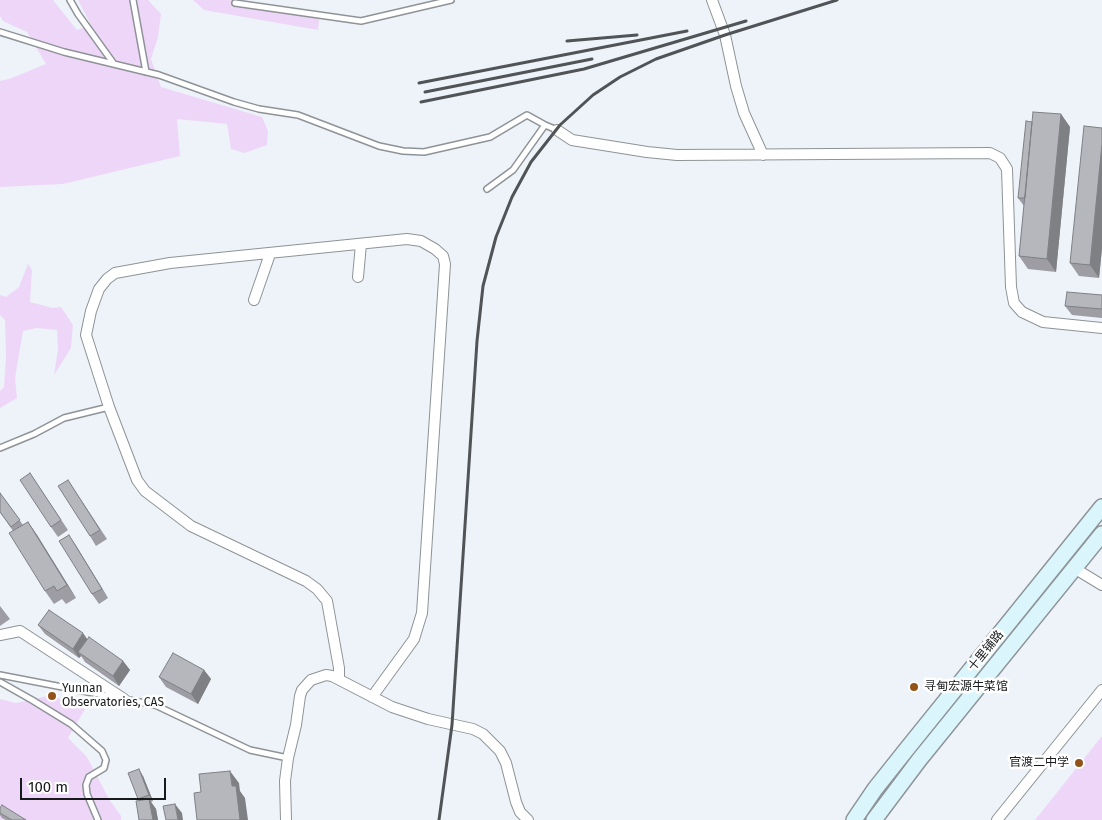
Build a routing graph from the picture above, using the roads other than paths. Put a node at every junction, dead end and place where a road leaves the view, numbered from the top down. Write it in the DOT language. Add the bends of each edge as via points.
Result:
graph roads {
  1 [pos="70,0"];
  2 [pos="133,0"];
  3 [pos="451,0"];
  4 [pos="712,0"];
  5 [pos="235,3"];
  6 [pos="0,32"];
  7 [pos="114,65"];
  8 [pos="146,72"];
  9 [pos="546,125"];
  10 [pos="557,130"];
  11 [pos="763,155"];
  12 [pos="487,190"];
  13 [pos="361,244"];
  14 [pos="270,254"];
  15 [pos="358,277"];
  16 [pos="254,300"];
  17 [pos="1102,328"];
  18 [pos="110,407"];
  19 [pos="0,448"];
  20 [pos="1102,507"];
  21 [pos="1102,534"];
  22 [pos="1074,568"];
  23 [pos="1102,585"];
  24 [pos="0,635"];
  25 [pos="0,676"];
  26 [pos="339,679"];
  27 [pos="0,682"];
  28 [pos="1102,690"];
  29 [pos="372,697"];
  30 [pos="124,699"];
  31 [pos="288,758"];
  32 [pos="98,820"];
  33 [pos="286,820"];
  34 [pos="528,820"];
  35 [pos="854,820"];
  36 [pos="874,820"];
  37 [pos="997,820"];
  1 -- 7 [label="lane"];
  2 -- 8 [label="lane"];
  3 -- 5 [label="lane" via="361,21"];
  4 -- 11 [label="street" via="725,34 744,113"];
  6 -- 7 [label="lane"];
  7 -- 8 [label="lane"];
  8 -- 9 [label="lane" via="259,109 298,115 379,146 403,151 424,152 490,137 527,116"];
  9 -- 10 [label="lane"];
  9 -- 12 [label="lane" via="513,170"];
  10 -- 11 [label="street" via="572,140 647,152"];
  11 -- 17 [label="street" via="990,153 1000,158 1007,169 1014,303 1022,312 1043,322"];
  13 -- 14 [label="street"];
  13 -- 15 [label="street"];
  13 -- 29 [label="street" via="407,239 421,241 443,256 445,264 422,613 414,639"];
  14 -- 16 [label="street"];
  14 -- 18 [label="street" via="170,264 115,273 107,279 91,310 86,335"];
  18 -- 19 [label="lane" via="64,418"];
  18 -- 26 [label="street" via="137,480 145,491 191,526 317,589 326,601"];
  20 -- 35 [label="main road, 十里铺路" via="875,789"];
  21 -- 22 [label="main road, 十里铺路"];
  22 -- 23 [label="street"];
  22 -- 36 [label="main road, 十里铺路"];
  24 -- 30 [label="street" via="20,631"];
  25 -- 30 [label="lane"];
  26 -- 29 [label="street"];
  26 -- 31 [label="street" via="326,675 317,677 302,690"];
  27 -- 32 [label="lane" via="71,724 102,751 106,760 104,768 89,777 86,785"];
  28 -- 37 [label="street"];
  29 -- 34 [label="street" via="428,719 483,734 500,751 520,812"];
  30 -- 31 [label="lane" via="155,705 250,750"];
  31 -- 33 [label="street"];
}
